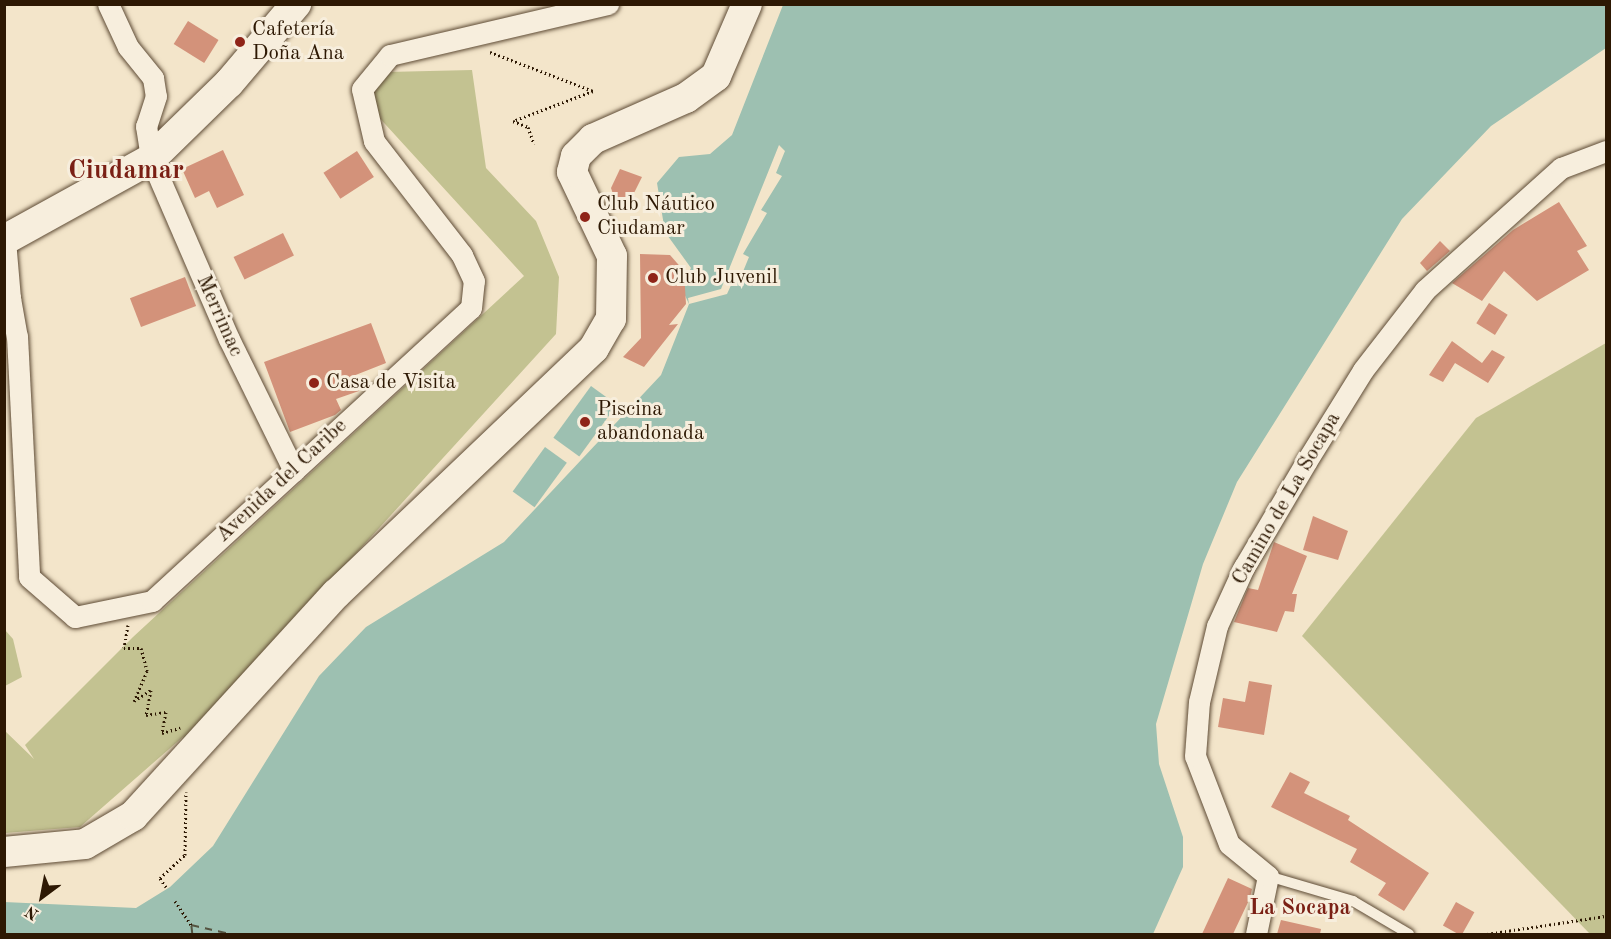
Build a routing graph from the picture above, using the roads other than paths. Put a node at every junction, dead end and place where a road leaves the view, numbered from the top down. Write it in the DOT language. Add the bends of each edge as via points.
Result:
graph roads {
  1 [pos="108,4"];
  2 [pos="296,4"];
  3 [pos="608,4"];
  4 [pos="747,4"];
  5 [pos="1606,151"];
  6 [pos="151,159"];
  7 [pos="5,240"];
  8 [pos="7,296"];
  9 [pos="294,471"];
  10 [pos="4,852"];
  11 [pos="1268,876"];
  12 [pos="1256,934"];
  13 [pos="1409,934"];
  1 -- 6 [label="street, Merrimac" via="129,47 153,78 156,96 146,126"];
  2 -- 6 [label="main road" via="230,83"];
  3 -- 9 [label="street, Avenida del Caribe" via="390,55 362,89 374,141 462,255 474,281 471,308"];
  4 -- 10 [label="main road" via="716,76 686,98 593,139 576,156 572,172 612,256 611,319 594,348 336,594 133,816 86,844"];
  5 -- 11 [label="street, Camino de La Socapa" via="1561,168 1425,290 1364,370 1244,567 1216,626 1199,702 1194,756 1229,844"];
  6 -- 7 [label="main road"];
  6 -- 9 [label="street, Merrimac" via="229,339"];
  7 -- 8 [label="street, Avenida del Caribe"];
  8 -- 9 [label="street, Avenida del Caribe" via="17,336 28,577 75,617 152,601"];
  11 -- 12 [label="street"];
  11 -- 13 [label="lane" via="1353,901"];
}
